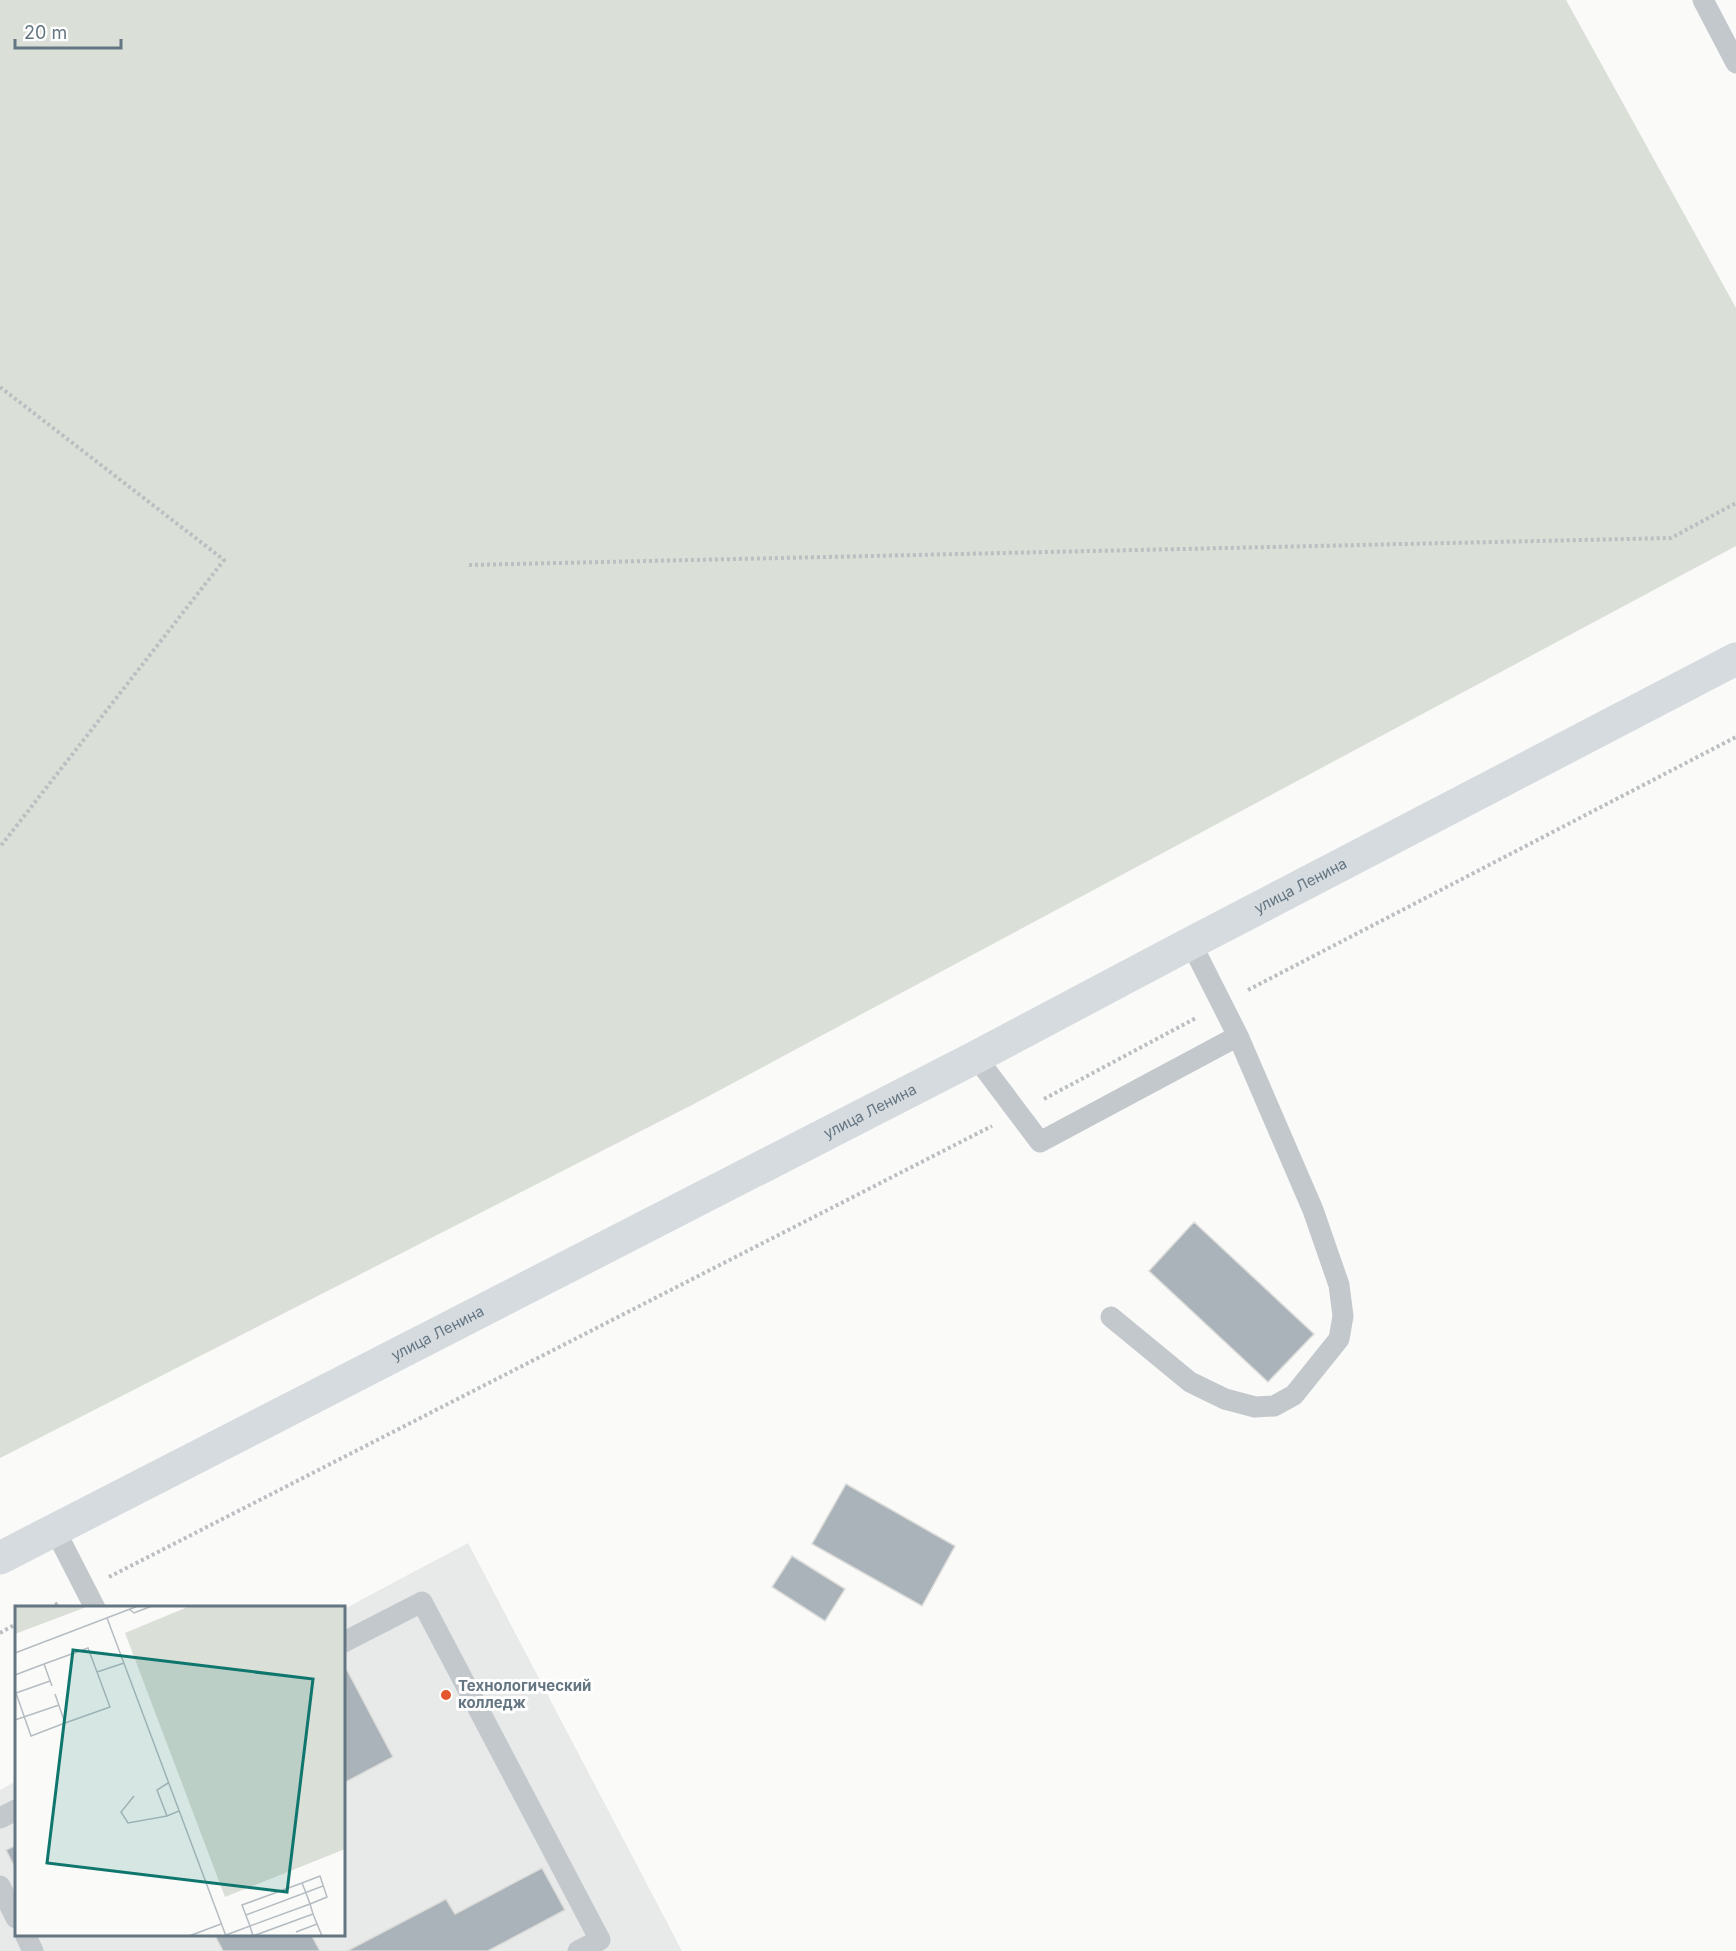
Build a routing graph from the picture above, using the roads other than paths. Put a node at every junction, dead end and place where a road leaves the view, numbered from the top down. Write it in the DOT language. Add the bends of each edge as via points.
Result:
graph roads {
  1 [pos="1704,0"];
  2 [pos="1736,63"];
  3 [pos="1736,659"];
  4 [pos="1191,943"];
  5 [pos="1238,1036"];
  6 [pos="976,1057"];
  7 [pos="1111,1317"];
  8 [pos="55,1530"];
  9 [pos="0,1558"];
  10 [pos="90,1598"];
  11 [pos="345,1641"];
  12 [pos="15,1810"];
  13 [pos="0,1818"];
  14 [pos="0,1886"];
  15 [pos="15,1916"];
  16 [pos="26,1936"];
  17 [pos="602,1946"];
  18 [pos="33,1951"];
  19 [pos="578,1951"];
  1 -- 2 [label="lane"];
  3 -- 4 [label="main road, улица Ленина"];
  4 -- 5 [label="lane"];
  4 -- 6 [label="main road, улица Ленина"];
  5 -- 6 [label="lane" via="1040,1142"];
  5 -- 7 [label="lane" via="1313,1210 1340,1285 1343,1316 1339,1339 1294,1395 1274,1406 1255,1407 1225,1399 1191,1382"];
  6 -- 8 [label="main road, улица Ленина"];
  8 -- 9 [label="main road, улица Ленина"];
  8 -- 10 [label="lane"];
  11 -- 17 [label="lane" via="422,1602"];
  12 -- 13 [label="lane"];
  14 -- 15 [label="lane"];
  16 -- 18 [label="lane"];
  17 -- 19 [label="lane"];
}
